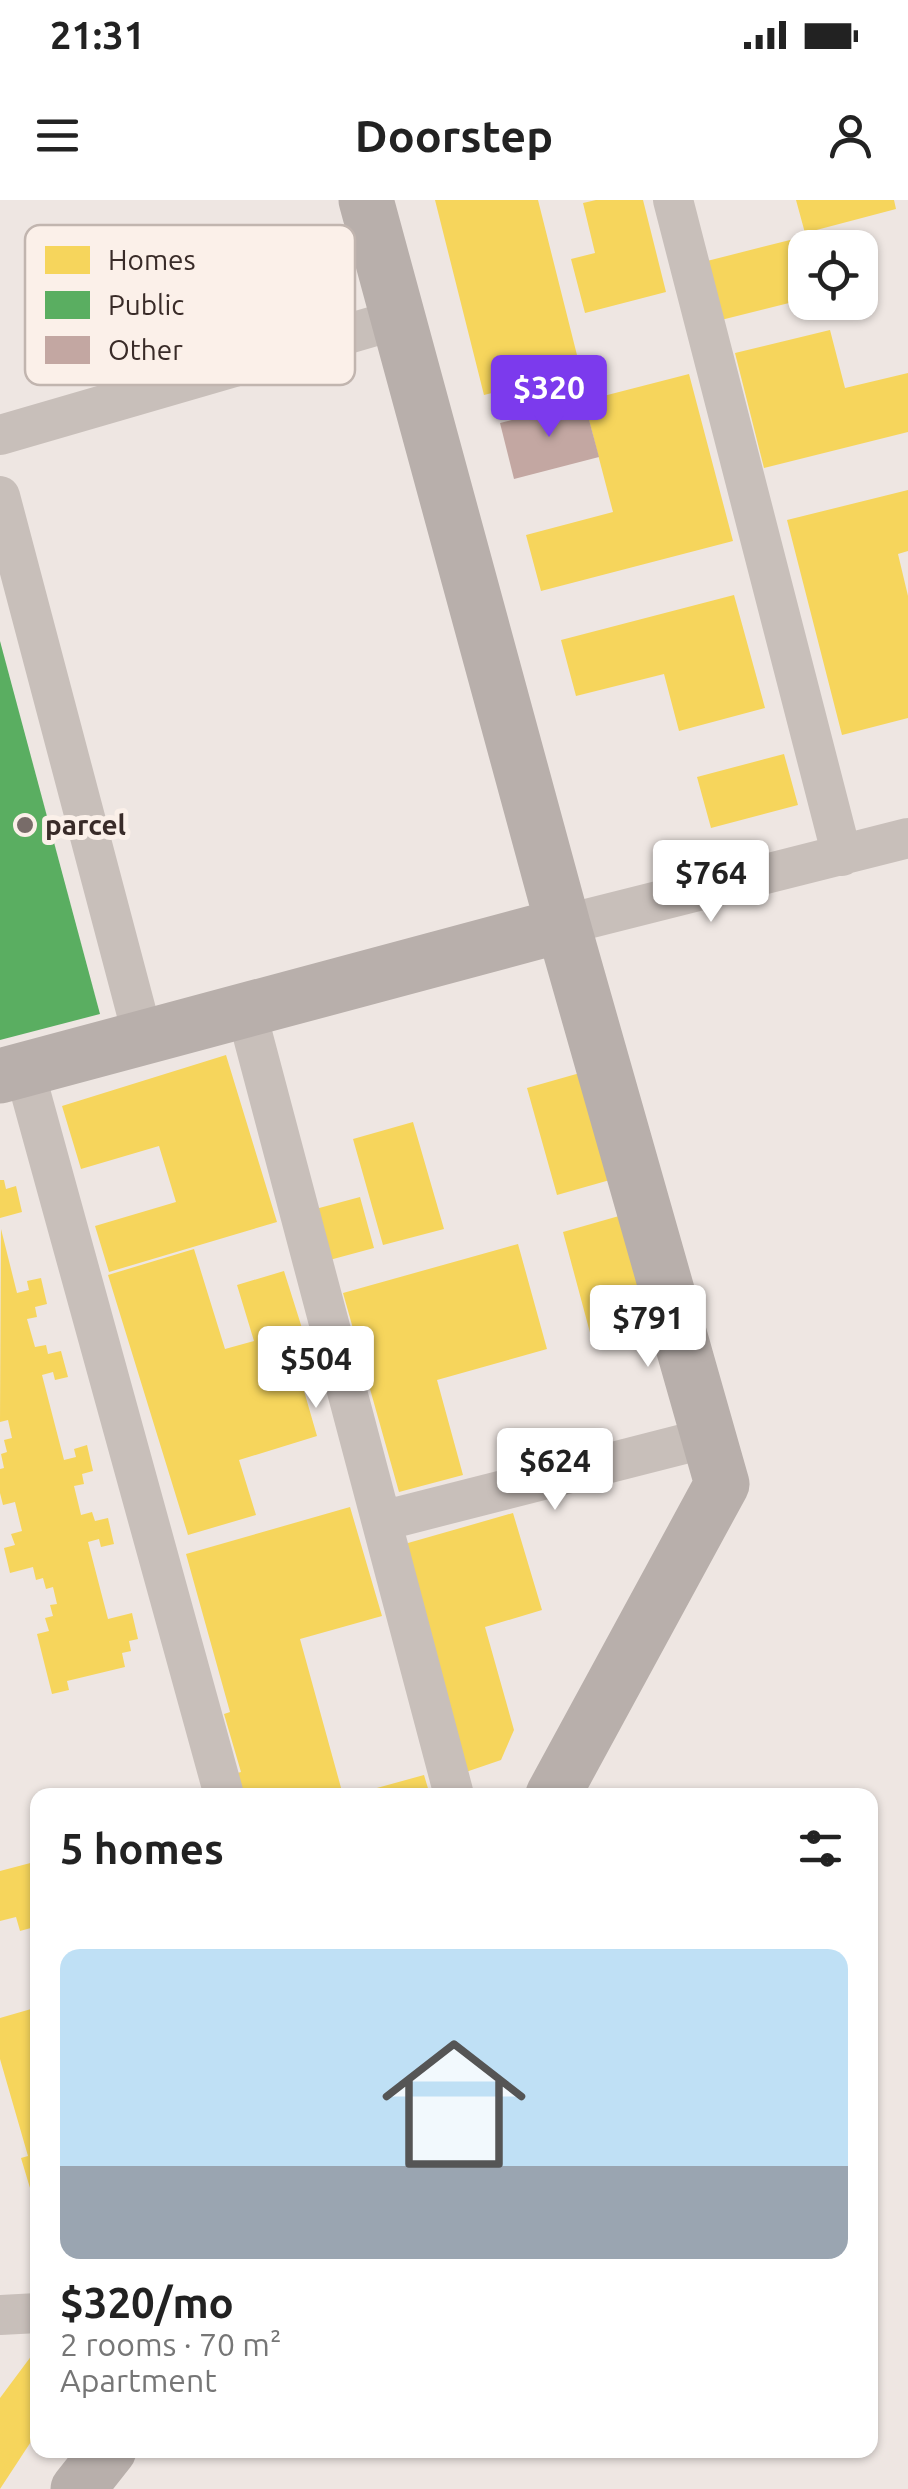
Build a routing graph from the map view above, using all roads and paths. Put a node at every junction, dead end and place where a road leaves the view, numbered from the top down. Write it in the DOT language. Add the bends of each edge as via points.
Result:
graph roads {
  1 [pos="366,200"];
  2 [pos="674,200"];
  3 [pos="398,319"];
  4 [pos="355,332"];
  5 [pos="172,385"];
  6 [pos="0,435"];
  7 [pos="0,496"];
  8 [pos="908,838"];
  9 [pos="842,856"];
  10 [pos="563,925"];
  11 [pos="246,1010"];
  12 [pos="143,1037"];
  13 [pos="12,1073"];
  14 [pos="711,1437"];
  15 [pos="382,1521"];
  16 [pos="222,1788"];
  17 [pos="452,1788"];
  18 [pos="557,1788"];
  19 [pos="30,2313"];
  20 [pos="0,2315"];
  21 [pos="102,2458"];
  22 [pos="78,2489"];
  1 -- 3 [label="main road"];
  2 -- 9 [label="street"];
  3 -- 4 [label="street"];
  3 -- 10 [label="main road"];
  5 -- 6 [label="street"];
  7 -- 12 [label="street"];
  8 -- 9 [label="street"];
  9 -- 10 [label="street"];
  10 -- 11 [label="main road"];
  10 -- 14 [label="main road"];
  11 -- 12 [label="main road"];
  11 -- 15 [label="street"];
  12 -- 13 [label="main road"];
  13 -- 16 [label="street"];
  14 -- 15 [label="street"];
  14 -- 18 [label="main road" via="722,1484"];
  15 -- 17 [label="street"];
  19 -- 20 [label="street"];
  21 -- 22 [label="main road"];
}
